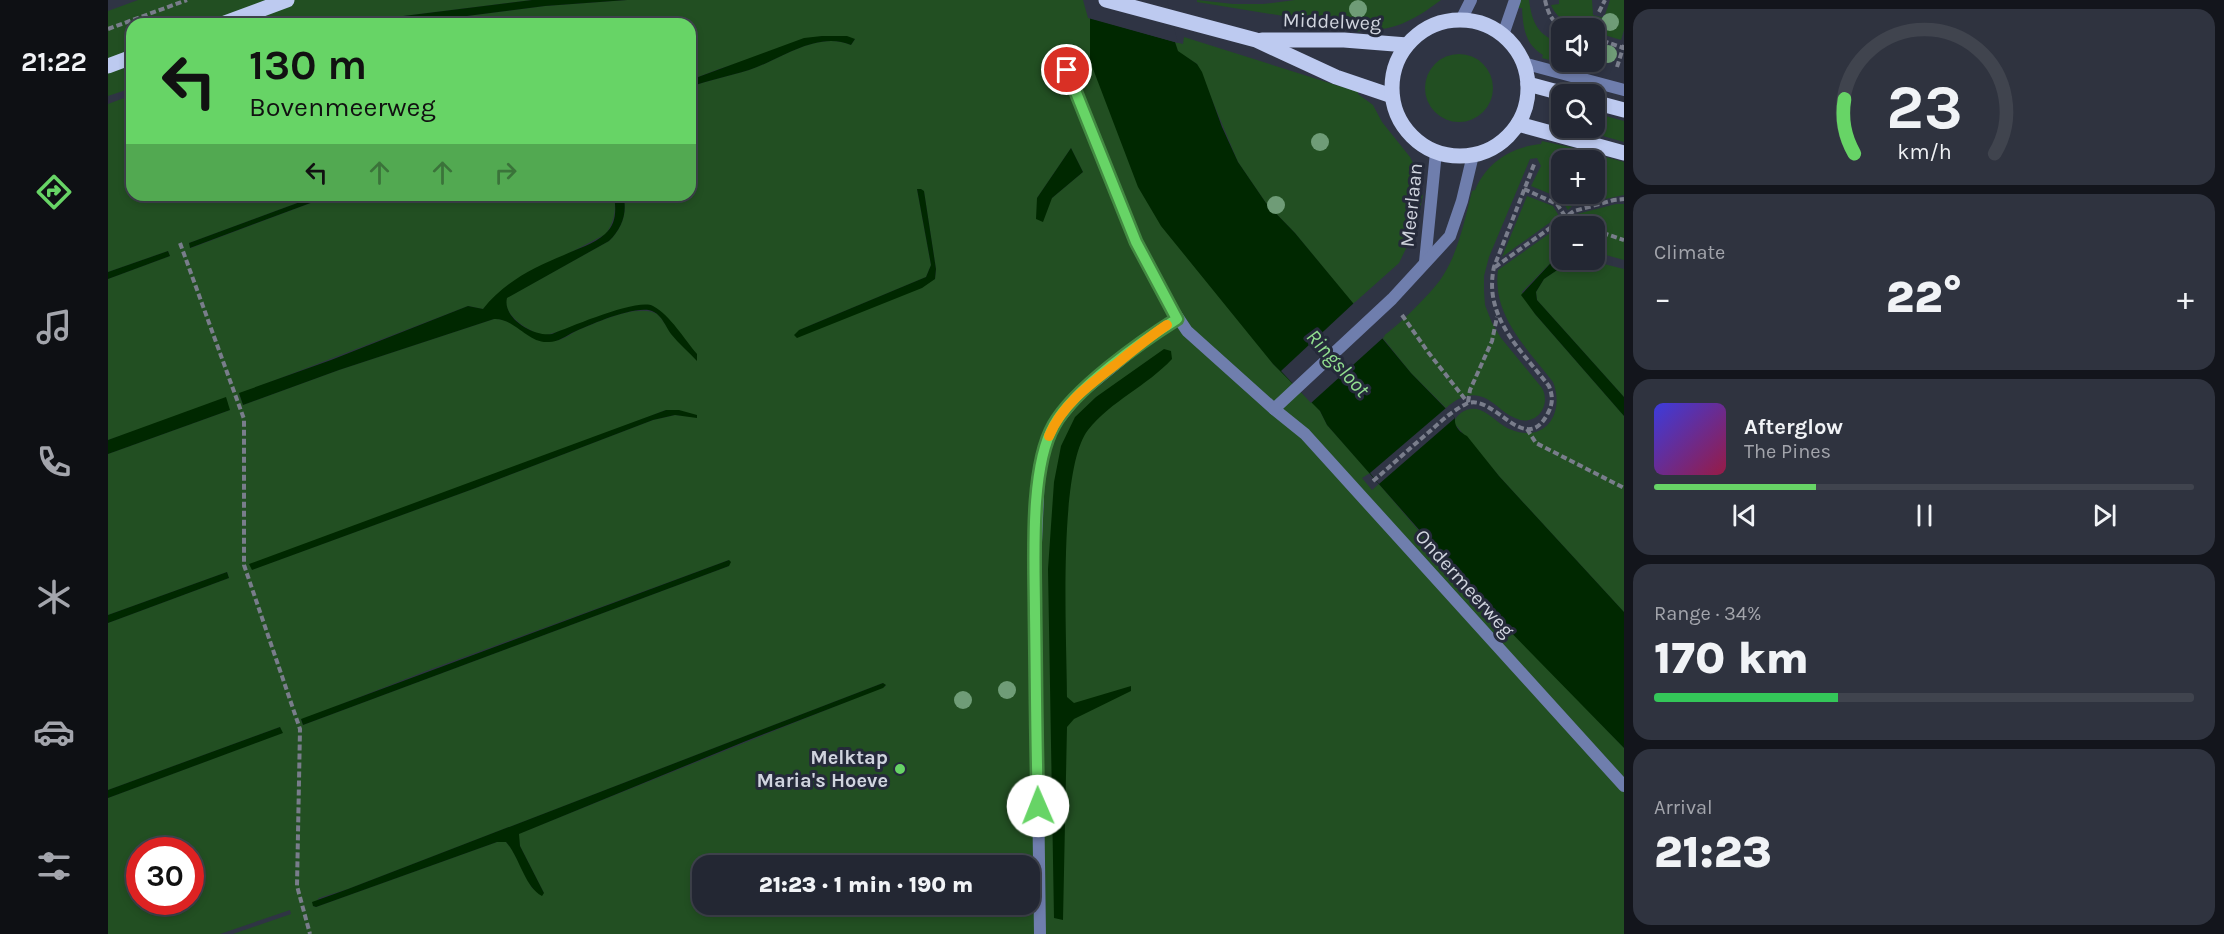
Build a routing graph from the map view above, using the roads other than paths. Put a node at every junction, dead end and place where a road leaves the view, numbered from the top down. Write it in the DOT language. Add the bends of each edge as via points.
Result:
graph roads {
  1 [pos="287,0"];
  2 [pos="1107,0"];
  3 [pos="1472,0"];
  4 [pos="1515,0"];
  5 [pos="238,18"];
  6 [pos="1461,20"];
  7 [pos="1503,35"];
  8 [pos="1256,40"];
  9 [pos="1407,45"];
  10 [pos="126,59"];
  11 [pos="1523,63"];
  12 [pos="108,66"];
  13 [pos="1067,70"];
  14 [pos="1528,84"];
  15 [pos="1551,90"];
  16 [pos="1624,90"];
  17 [pos="1392,96"];
  18 [pos="1605,105"];
  19 [pos="1624,110"];
  20 [pos="1518,124"];
  21 [pos="1436,152"];
  22 [pos="1624,153"];
  23 [pos="1473,155"];
  24 [pos="1425,262"];
  25 [pos="1177,319"];
  26 [pos="1274,409"];
  27 [pos="1624,786"];
  28 [pos="1040,934"];
  1 -- 5 [label="main road"];
  2 -- 8 [label="main road, Middelweg"];
  3 -- 6 [label="street"];
  4 -- 7 [label="street"];
  6 -- 7 [label="main road" via="1483,24"];
  6 -- 9 [label="main road" via="1422,31"];
  7 -- 11 [label="main road"];
  8 -- 9 [label="main road, Middelweg"];
  8 -- 17 [label="main road, Middelweg" via="1336,77"];
  9 -- 17 [label="main road" via="1397,61"];
  10 -- 12 [label="main road"];
  11 -- 14 [label="main road"];
  11 -- 16 [label="street"];
  13 -- 25 [label="street, Ondermeerweg" via="1136,242"];
  14 -- 15 [label="main road"];
  14 -- 20 [label="main road"];
  17 -- 21 [label="main road" via="1400,120 1414,139"];
  18 -- 19 [label="main road"];
  20 -- 22 [label="main road"];
  20 -- 23 [label="main road" via="1498,145"];
  21 -- 23 [label="main road"];
  21 -- 24 [label="street, Meerlaan"];
  23 -- 24 [label="street, Meerlaan" via="1450,236"];
  24 -- 26 [label="street, Meerlaan" via="1416,276"];
  25 -- 26 [label="street, Ondermeerweg"];
  25 -- 28 [label="street" via="1151,335 1078,395 1054,425 1043,451 1035,566"];
  26 -- 27 [label="street, Ondermeerweg" via="1305,434"];
}
